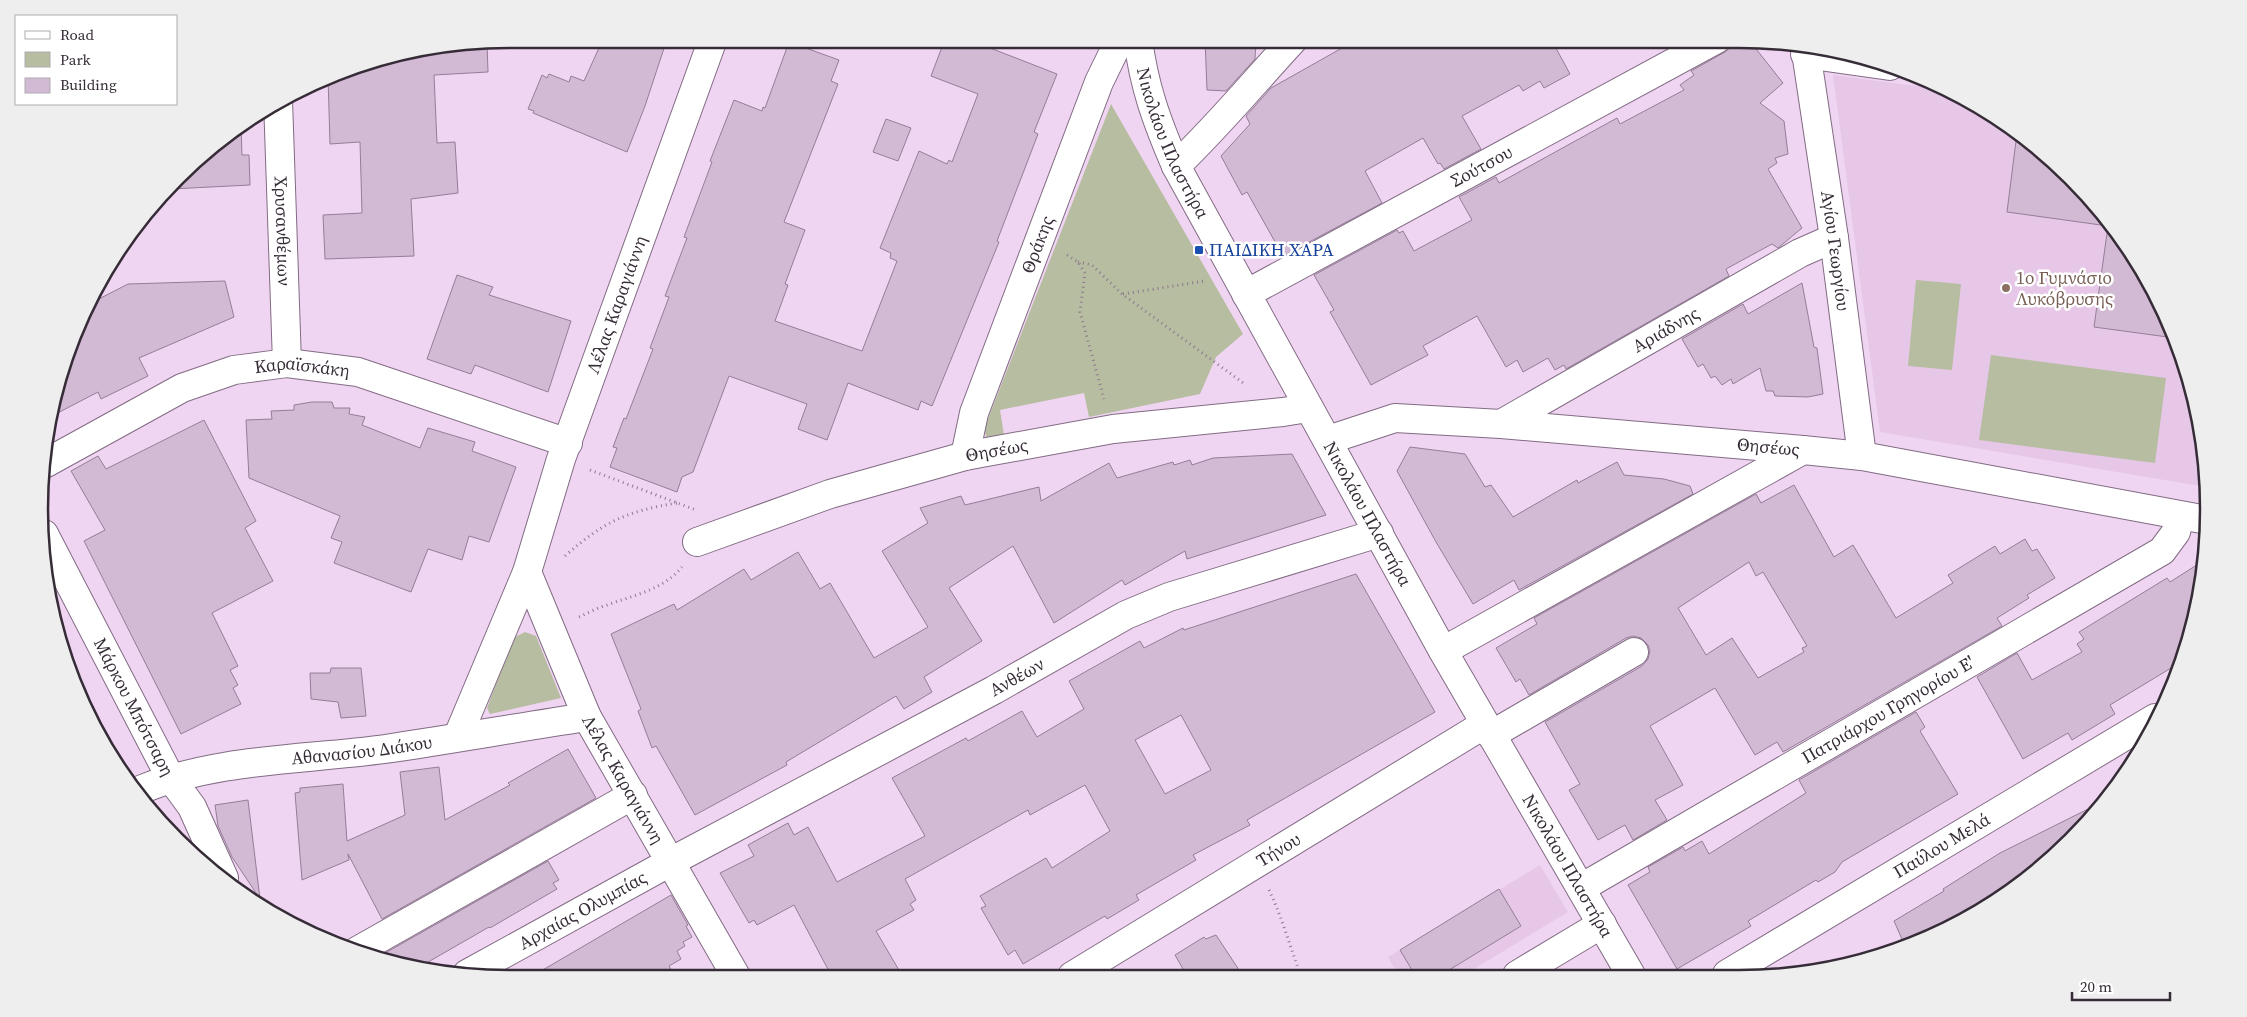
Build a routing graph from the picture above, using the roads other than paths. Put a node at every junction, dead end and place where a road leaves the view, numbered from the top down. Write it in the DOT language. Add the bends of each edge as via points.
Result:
graph roads {
  1 [pos="711,48"];
  2 [pos="1116,48"];
  3 [pos="1139,48"];
  4 [pos="1286,48"];
  5 [pos="1700,48"];
  6 [pos="1805,52"];
  7 [pos="278,109"];
  8 [pos="1176,166"];
  9 [pos="1834,238"];
  10 [pos="1241,285"];
  11 [pos="287,363"];
  12 [pos="1295,410"];
  13 [pos="1500,424"];
  14 [pos="1328,440"];
  15 [pos="1803,450"];
  16 [pos="564,451"];
  17 [pos="965,456"];
  18 [pos="1862,456"];
  19 [pos="50,461"];
  20 [pos="2180,516"];
  21 [pos="2200,519"];
  22 [pos="1379,533"];
  23 [pos="48,542"];
  24 [pos="697,542"];
  25 [pos="529,578"];
  26 [pos="1443,650"];
  27 [pos="1634,652"];
  28 [pos="587,717"];
  29 [pos="2146,724"];
  30 [pos="1488,729"];
  31 [pos="458,736"];
  32 [pos="170,778"];
  33 [pos="143,789"];
  34 [pos="633,794"];
  35 [pos="672,861"];
  36 [pos="219,866"];
  37 [pos="1581,888"];
  38 [pos="1602,924"];
  39 [pos="365,947"];
  40 [pos="476,969"];
  41 [pos="733,970"];
  42 [pos="1082,970"];
  43 [pos="1525,970"];
  44 [pos="1628,970"];
  45 [pos="1734,970"];
  1 -- 16 [label="street, Λέλας Καραγιάννη"];
  2 -- 17 [label="street, Θράκης" via="1099,82 974,413"];
  3 -- 8 [label="street, Νικολάου Πλαστήρα" via="1143,75"];
  4 -- 8 [label="street" via="1211,134"];
  5 -- 10 [label="street, Σούτσου"];
  6 -- 9 [label="street, Αγίου Γεωργίου"];
  7 -- 11 [label="street, Χρυσανθέμων"];
  8 -- 10 [label="street, Νικολάου Πλαστήρα"];
  9 -- 13 [label="street, Αριάδνης" via="1800,253"];
  9 -- 18 [label="street, Αγίου Γεωργίου"];
  10 -- 12 [label="street, Νικολάου Πλαστήρα"];
  11 -- 16 [label="street, Καραϊσκάκη" via="358,372"];
  11 -- 19 [label="street, Καραϊσκάκη" via="234,370 182,388"];
  12 -- 14 [label="street, Νικολάου Πλαστήρα"];
  12 -- 17 [label="street, Θησέως" via="1113,429"];
  13 -- 14 [label="street, Θησέως" via="1395,418"];
  13 -- 15 [label="street, Θησέως"];
  14 -- 22 [label="street, Νικολάου Πλαστήρα"];
  15 -- 18 [label="street, Θησέως"];
  15 -- 26 [label="street"];
  16 -- 25 [label="street, Λέλας Καραγιάννη"];
  17 -- 24 [label="street, Θησέως" via="830,494"];
  18 -- 20 [label="street, Θησέως"];
  20 -- 21 [label="street, Θησέως"];
  20 -- 37 [label="street, Πατριάρχου Γρηγορίου Ε'" via="2176,532 2162,551"];
  22 -- 26 [label="street, Νικολάου Πλαστήρα"];
  22 -- 35 [label="street, Ανθέων" via="1169,597 1126,615 994,690"];
  23 -- 32 [label="street, Μάρκου Μπότσαρη"];
  25 -- 28 [label="street, Λέλας Καραγιάννη"];
  25 -- 31 [label="street, Λέλας Καραγιάννη"];
  26 -- 30 [label="street, Νικολάου Πλαστήρα"];
  27 -- 30 [label="street, Τήνου"];
  28 -- 31 [label="street, Αθανασίου Διάκου"];
  28 -- 34 [label="street, Λέλας Καραγιάννη"];
  29 -- 45 [label="street, Παύλου Μελά"];
  30 -- 37 [label="street, Νικολάου Πλαστήρα"];
  30 -- 42 [label="street, Τήνου"];
  31 -- 32 [label="street, Αθανασίου Διάκου" via="385,748 261,761"];
  32 -- 33 [label="street, Αθανασίου Διάκου"];
  32 -- 36 [label="street, Μάρκου Μπότσαρη" via="192,807"];
  34 -- 35 [label="street, Λέλας Καραγιάννη"];
  34 -- 39 [label="street"];
  35 -- 40 [label="street, Αρχαίας Ολυμπίας"];
  35 -- 41 [label="street, Λέλας Καραγιάννη"];
  37 -- 38 [label="street, Νικολάου Πλαστήρα"];
  38 -- 43 [label="street"];
  38 -- 44 [label="street, Νικολάου Πλαστήρα"];
}
